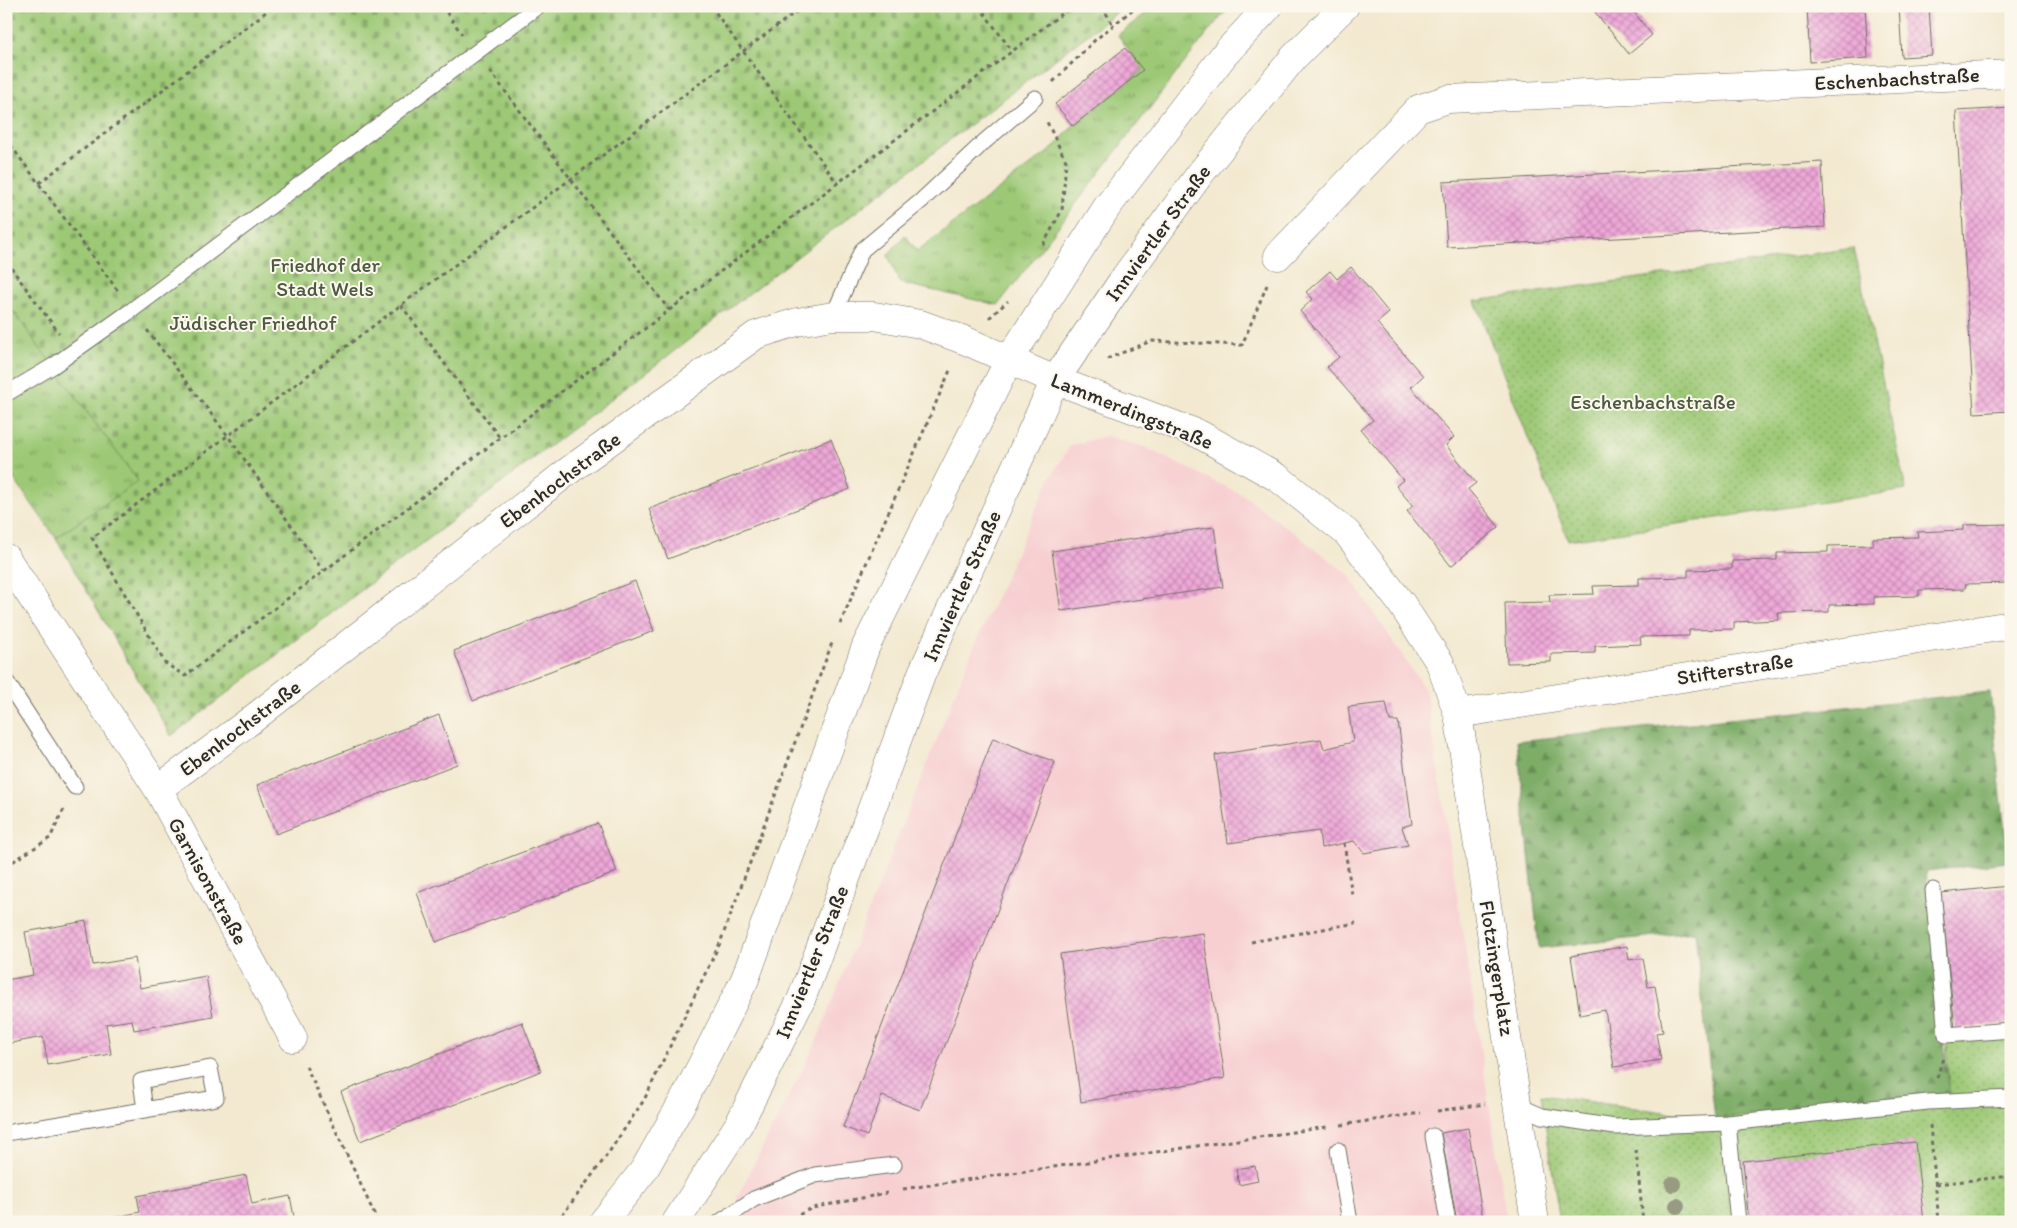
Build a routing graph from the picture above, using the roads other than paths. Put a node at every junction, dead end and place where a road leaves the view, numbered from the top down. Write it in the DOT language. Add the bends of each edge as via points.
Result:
graph roads {
  1 [pos="538,6"];
  2 [pos="1268,6"];
  3 [pos="1345,6"];
  4 [pos="2011,74"];
  5 [pos="1035,98"];
  6 [pos="1278,256"];
  7 [pos="833,316"];
  8 [pos="1009,360"];
  9 [pos="1055,380"];
  10 [pos="6,394"];
  11 [pos="6,558"];
  12 [pos="2011,624"];
  13 [pos="6,681"];
  14 [pos="1458,714"];
  15 [pos="75,787"];
  16 [pos="158,789"];
  17 [pos="1933,890"];
  18 [pos="2011,1030"];
  19 [pos="294,1038"];
  20 [pos="2011,1098"];
  21 [pos="1518,1106"];
  22 [pos="145,1110"];
  23 [pos="1728,1124"];
  24 [pos="6,1133"];
  25 [pos="1433,1136"];
  26 [pos="1338,1150"];
  27 [pos="894,1165"];
  28 [pos="603,1222"];
  29 [pos="676,1222"];
  30 [pos="720,1222"];
  31 [pos="1350,1222"];
  32 [pos="1448,1222"];
  33 [pos="1536,1222"];
  34 [pos="1738,1222"];
  1 -- 10 [label="lane" via="132,310"];
  2 -- 8 [label="street" via="1224,55 1107,208"];
  3 -- 9 [label="street, Innviertler Straße" via="1294,57 1200,174"];
  4 -- 6 [label="street, Eschenbachstraße" via="1448,99 1418,109"];
  5 -- 7 [label="lane" via="862,250"];
  7 -- 8 [label="street, Ebenhochstraße" via="874,316 920,324"];
  7 -- 16 [label="street, Ebenhochstraße" via="797,322 756,335 567,472 254,718"];
  8 -- 9 [label="street, Lammerdingstraße"];
  8 -- 28 [label="street" via="866,646 745,979 686,1096 644,1170"];
  9 -- 14 [label="street, Lammerdingstraße" via="1199,434 1278,478 1347,533 1401,603 1440,663"];
  9 -- 29 [label="street, Innviertler Straße" via="922,673 801,1000 739,1124"];
  11 -- 16 [label="street, Garnisonstraße"];
  12 -- 14 [label="street, Stifterstraße"];
  13 -- 15 [label="lane"];
  14 -- 21 [label="street, Flotzingerplatz"];
  16 -- 19 [label="street, Garnisonstraße"];
  17 -- 18 [label="lane" via="1946,1035"];
  20 -- 23 [label="lane" via="1928,1102"];
  21 -- 23 [label="lane" via="1542,1116 1615,1127"];
  21 -- 33 [label="street, Flotzingerplatz"];
  22 -- 22 [label="lane" via="141,1081 210,1068 216,1098"];
  22 -- 24 [label="lane"];
  23 -- 34 [label="lane"];
  25 -- 32 [label="lane"];
  26 -- 31 [label="lane"];
  27 -- 30 [label="lane" via="816,1175 754,1200"];
}
